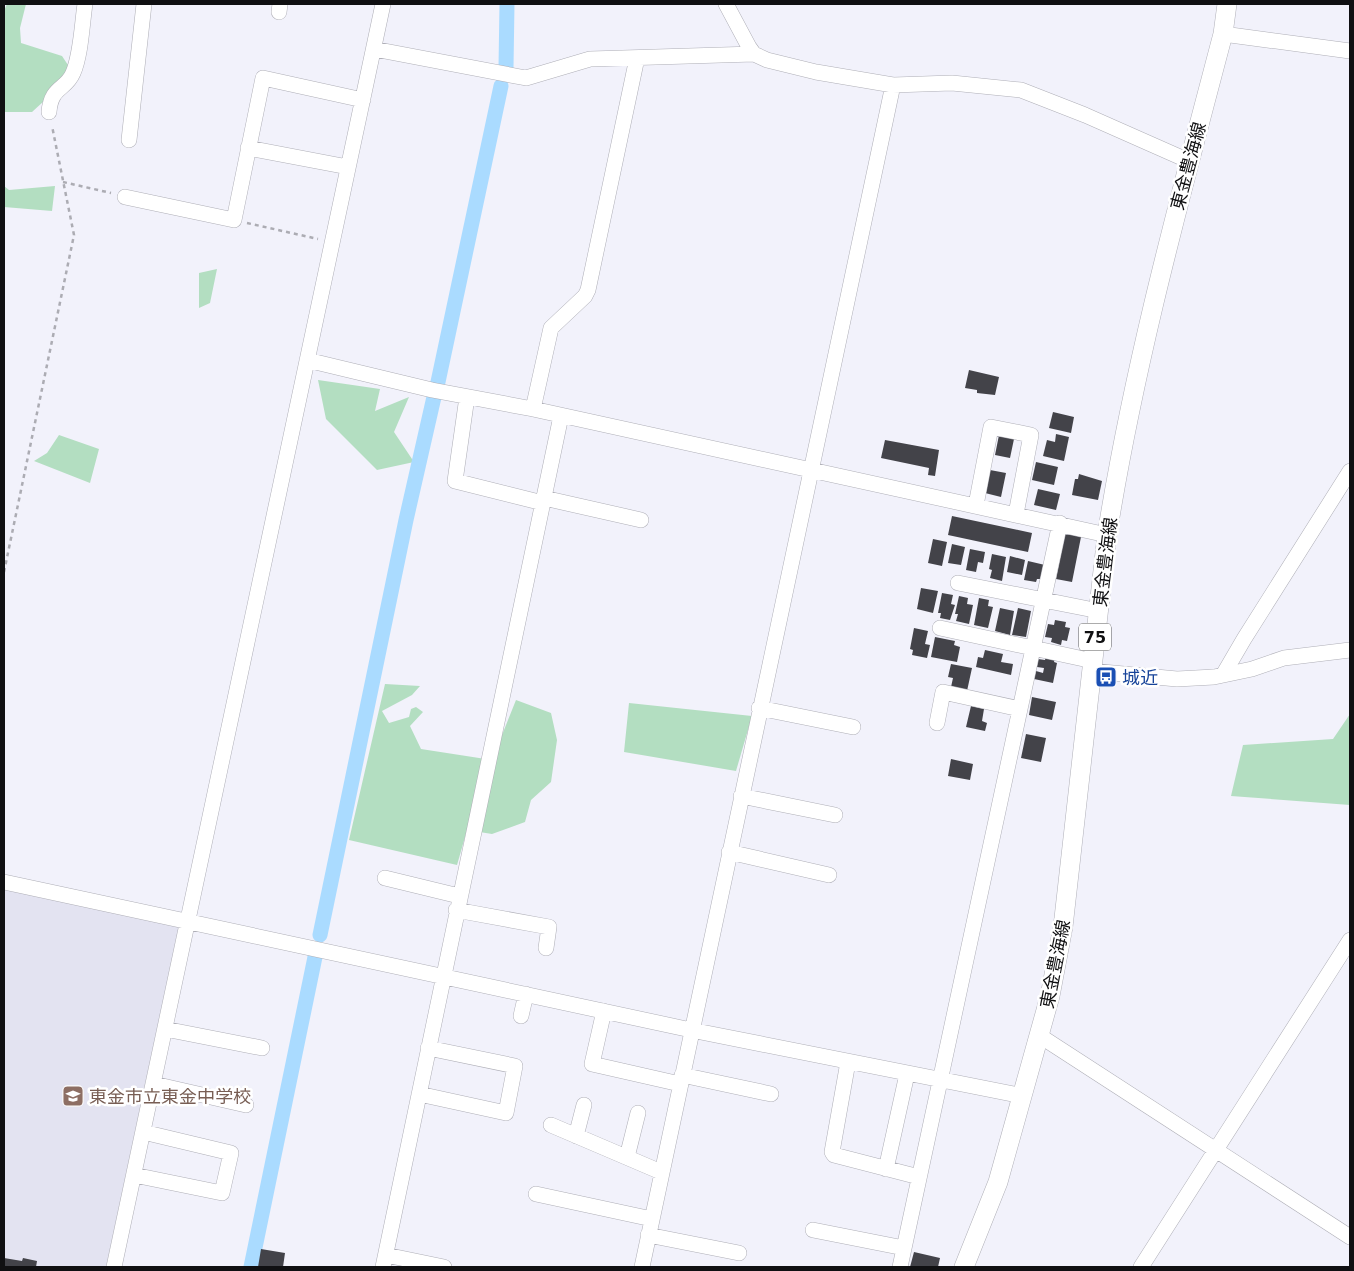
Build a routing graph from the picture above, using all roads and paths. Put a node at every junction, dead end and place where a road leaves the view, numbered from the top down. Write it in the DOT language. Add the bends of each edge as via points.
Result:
graph roads {
  1 [pos="85,4"];
  2 [pos="144,4"];
  3 [pos="383,4"];
  4 [pos="726,4"];
  5 [pos="1227,4"];
  6 [pos="1223,34"];
  7 [pos="374,49"];
  8 [pos="1350,51"];
  9 [pos="754,54"];
  10 [pos="637,58"];
  11 [pos="893,85"];
  12 [pos="363,100"];
  13 [pos="49,112"];
  14 [pos="130,140"];
  15 [pos="248,148"];
  16 [pos="1189,161"];
  17 [pos="348,167"];
  18 [pos="62,182"];
  19 [pos="125,197"];
  20 [pos="234,220"];
  21 [pos="332,242"];
  22 [pos="307,360"];
  23 [pos="467,397"];
  24 [pos="533,409"];
  25 [pos="561,416"];
  26 [pos="810,470"];
  27 [pos="1350,471"];
  28 [pos="543,501"];
  29 [pos="976,505"];
  30 [pos="1016,514"];
  31 [pos="641,520"];
  32 [pos="1060,524"];
  33 [pos="1107,536"];
  34 [pos="4,572"];
  35 [pos="958,583"];
  36 [pos="1044,600"];
  37 [pos="1098,611"];
  38 [pos="940,628"];
  39 [pos="1034,648"];
  40 [pos="1350,650"];
  41 [pos="1092,666"];
  42 [pos="1223,675"];
  43 [pos="759,708"];
  44 [pos="1020,709"];
  45 [pos="937,723"];
  46 [pos="853,727"];
  47 [pos="741,796"];
  48 [pos="835,816"];
  49 [pos="729,852"];
  50 [pos="829,875"];
  51 [pos="385,878"];
  52 [pos="4,882"];
  53 [pos="458,903"];
  54 [pos="188,921"];
  55 [pos="1350,940"];
  56 [pos="546,948"];
  57 [pos="442,977"];
  58 [pos="526,994"];
  59 [pos="604,1011"];
  60 [pos="521,1016"];
  61 [pos="165,1029"];
  62 [pos="691,1030"];
  63 [pos="1040,1036"];
  64 [pos="262,1048"];
  65 [pos="428,1048"];
  66 [pos="848,1062"];
  67 [pos="908,1074"];
  68 [pos="681,1079"];
  69 [pos="940,1080"];
  70 [pos="154,1084"];
  71 [pos="419,1094"];
  72 [pos="771,1094"];
  73 [pos="1023,1096"];
  74 [pos="246,1105"];
  75 [pos="584,1105"];
  76 [pos="638,1113"];
  77 [pos="550,1125"];
  78 [pos="143,1132"];
  79 [pos="576,1136"];
  80 [pos="1216,1151"];
  81 [pos="627,1157"];
  82 [pos="886,1169"];
  83 [pos="661,1172"];
  84 [pos="134,1175"];
  85 [pos="920,1177"];
  86 [pos="536,1194"];
  87 [pos="652,1219"];
  88 [pos="813,1230"];
  89 [pos="648,1235"];
  90 [pos="1350,1237"];
  91 [pos="904,1248"];
  92 [pos="739,1253"];
  93 [pos="384,1261"];
  94 [pos="114,1267"];
  95 [pos="444,1267"];
  96 [pos="642,1267"];
  97 [pos="900,1267"];
  98 [pos="964,1267"];
  99 [pos="1141,1267"];
  1 -- 13 [label="street" via="72,75 56,91 50,101"];
  2 -- 14 [label="street"];
  3 -- 7 [label="street"];
  4 -- 9 [label="street"];
  5 -- 6 [label="main road, 東金豊海線 / 75"];
  6 -- 8 [label="street"];
  6 -- 16 [label="main road, 東金豊海線 / 75"];
  7 -- 10 [label="street" via="526,78 590,59"];
  7 -- 12 [label="street"];
  9 -- 10 [label="street"];
  9 -- 11 [label="street" via="816,72"];
  10 -- 24 [label="street" via="588,290 551,328"];
  11 -- 16 [label="street" via="952,83 1021,90"];
  11 -- 26 [label="street"];
  12 -- 15 [label="street" via="263,78"];
  12 -- 17 [label="street"];
  13 -- 18 [label="path"];
  15 -- 17 [label="street"];
  15 -- 20 [label="street"];
  16 -- 33 [label="main road, 東金豊海線 / 75" via="1136,372"];
  17 -- 21 [label="street"];
  18 -- 19 [label="path"];
  18 -- 34 [label="path" via="74,235"];
  19 -- 20 [label="street"];
  20 -- 21 [label="path"];
  21 -- 22 [label="street"];
  22 -- 23 [label="street"];
  22 -- 54 [label="street"];
  23 -- 24 [label="street"];
  23 -- 28 [label="street" via="454,481"];
  24 -- 25 [label="street"];
  25 -- 26 [label="street"];
  25 -- 28 [label="street"];
  26 -- 29 [label="street"];
  26 -- 43 [label="street"];
  27 -- 42 [label="street"];
  28 -- 31 [label="street"];
  28 -- 53 [label="street"];
  29 -- 30 [label="street"];
  29 -- 30 [label="street" via="991,428 1031,436"];
  30 -- 32 [label="street"];
  32 -- 33 [label="street"];
  32 -- 36 [label="street"];
  33 -- 37 [label="main road, 東金豊海線 / 75"];
  35 -- 36 [label="street"];
  36 -- 37 [label="street"];
  36 -- 39 [label="street"];
  37 -- 41 [label="main road, 東金豊海線 / 75"];
  38 -- 39 [label="street"];
  39 -- 41 [label="street"];
  39 -- 44 [label="street"];
  40 -- 42 [label="street" via="1284,658"];
  41 -- 42 [label="street" via="1177,679"];
  41 -- 63 [label="main road, 東金豊海線 / 75" via="1063,927"];
  43 -- 46 [label="street"];
  43 -- 47 [label="street"];
  44 -- 45 [label="street" via="944,692"];
  44 -- 69 [label="street"];
  47 -- 48 [label="street"];
  47 -- 49 [label="street"];
  49 -- 50 [label="street"];
  49 -- 62 [label="street"];
  51 -- 53 [label="street"];
  52 -- 54 [label="street"];
  53 -- 56 [label="street" via="549,928"];
  53 -- 57 [label="street"];
  54 -- 57 [label="street"];
  54 -- 61 [label="street"];
  55 -- 80 [label="street"];
  57 -- 58 [label="street"];
  57 -- 65 [label="street"];
  58 -- 59 [label="street"];
  58 -- 60 [label="street"];
  59 -- 62 [label="street"];
  59 -- 68 [label="street" via="592,1064"];
  61 -- 64 [label="street"];
  61 -- 70 [label="street"];
  62 -- 66 [label="street"];
  62 -- 68 [label="street"];
  63 -- 73 [label="main road, 東金豊海線 / 75"];
  63 -- 80 [label="street"];
  65 -- 71 [label="street"];
  65 -- 71 [label="street" via="515,1066 506,1112"];
  66 -- 67 [label="street"];
  66 -- 82 [label="street" via="832,1152 834,1156"];
  67 -- 69 [label="street"];
  67 -- 82 [label="street"];
  68 -- 72 [label="street"];
  68 -- 83 [label="street"];
  69 -- 73 [label="street"];
  69 -- 85 [label="street"];
  70 -- 74 [label="street"];
  70 -- 78 [label="street"];
  71 -- 93 [label="street"];
  73 -- 98 [label="main road, 東金豊海線 / 75" via="998,1182"];
  75 -- 79 [label="street"];
  76 -- 81 [label="street"];
  77 -- 79 [label="street"];
  78 -- 84 [label="street"];
  78 -- 84 [label="street" via="231,1153 222,1193"];
  79 -- 81 [label="street"];
  80 -- 90 [label="street"];
  80 -- 99 [label="street"];
  81 -- 83 [label="street"];
  82 -- 85 [label="street"];
  83 -- 87 [label="street"];
  84 -- 94 [label="street"];
  85 -- 91 [label="street"];
  86 -- 87 [label="street"];
  87 -- 89 [label="street"];
  88 -- 91 [label="street"];
  89 -- 92 [label="street"];
  89 -- 96 [label="street"];
  91 -- 97 [label="street"];
  93 -- 95 [label="street"];
}
